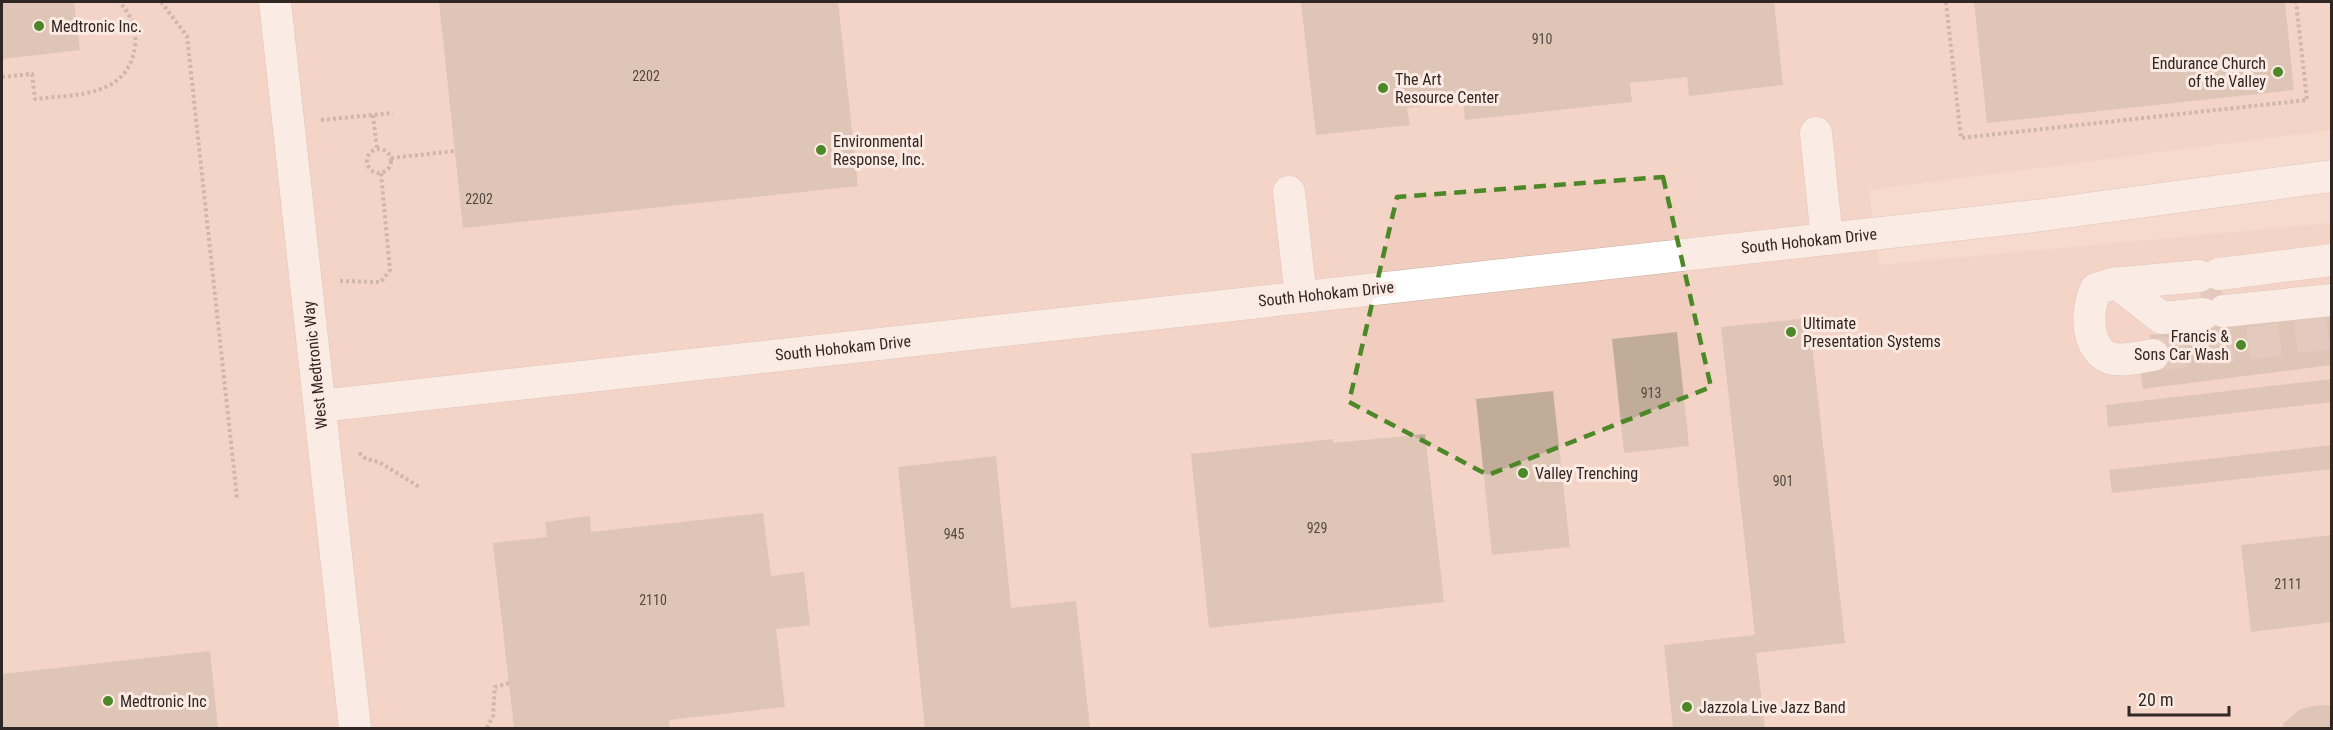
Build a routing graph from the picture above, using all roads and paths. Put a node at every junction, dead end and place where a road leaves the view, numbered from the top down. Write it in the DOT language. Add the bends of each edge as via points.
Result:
graph roads {
  1 [pos="118,2"];
  2 [pos="161,2"];
  3 [pos="274,2"];
  4 [pos="1946,2"];
  5 [pos="2296,2"];
  6 [pos="2,77"];
  7 [pos="393,113"];
  8 [pos="373,115"];
  9 [pos="321,120"];
  10 [pos="1816,133"];
  11 [pos="377,149"];
  12 [pos="455,151"];
  13 [pos="391,158"];
  14 [pos="381,173"];
  15 [pos="2331,176"];
  16 [pos="1289,192"];
  17 [pos="1827,239"];
  18 [pos="2331,260"];
  19 [pos="339,281"];
  20 [pos="2331,281"];
  21 [pos="2211,294"];
  22 [pos="1301,297"];
  23 [pos="2331,300"];
  24 [pos="2153,355"];
  25 [pos="320,406"];
  26 [pos="359,453"];
  27 [pos="421,488"];
  28 [pos="237,498"];
  29 [pos="509,683"];
  30 [pos="355,729"];
  31 [pos="488,729"];
  1 -- 6 [label="path" via="130,13 136,36 132,63 119,81 98,92 35,99 32,74"];
  2 -- 28 [label="path" via="187,36"];
  3 -- 25 [label="street, West Medtronic Way"];
  4 -- 5 [label="path" via="1961,138 2307,100"];
  7 -- 8 [label="path"];
  8 -- 9 [label="path"];
  8 -- 11 [label="path"];
  10 -- 17 [label="street"];
  11 -- 13 [label="path" via="387,151"];
  11 -- 14 [label="path" via="370,151 367,163 370,170"];
  12 -- 13 [label="path"];
  13 -- 14 [label="path" via="390,166"];
  14 -- 19 [label="path" via="390,270 381,282"];
  15 -- 17 [label="street, South Hohokam Drive"];
  16 -- 22 [label="street"];
  17 -- 22 [label="street, South Hohokam Drive"];
  18 -- 21 [label="street"];
  20 -- 21 [label="street"];
  21 -- 23 [label="street"];
  21 -- 24 [label="street" via="2117,283 2096,289 2090,322 2096,347 2111,358"];
  22 -- 25 [label="street, South Hohokam Drive"];
  25 -- 30 [label="street, West Medtronic Way"];
  26 -- 27 [label="path"];
  29 -- 31 [label="path" via="495,687"];
}
